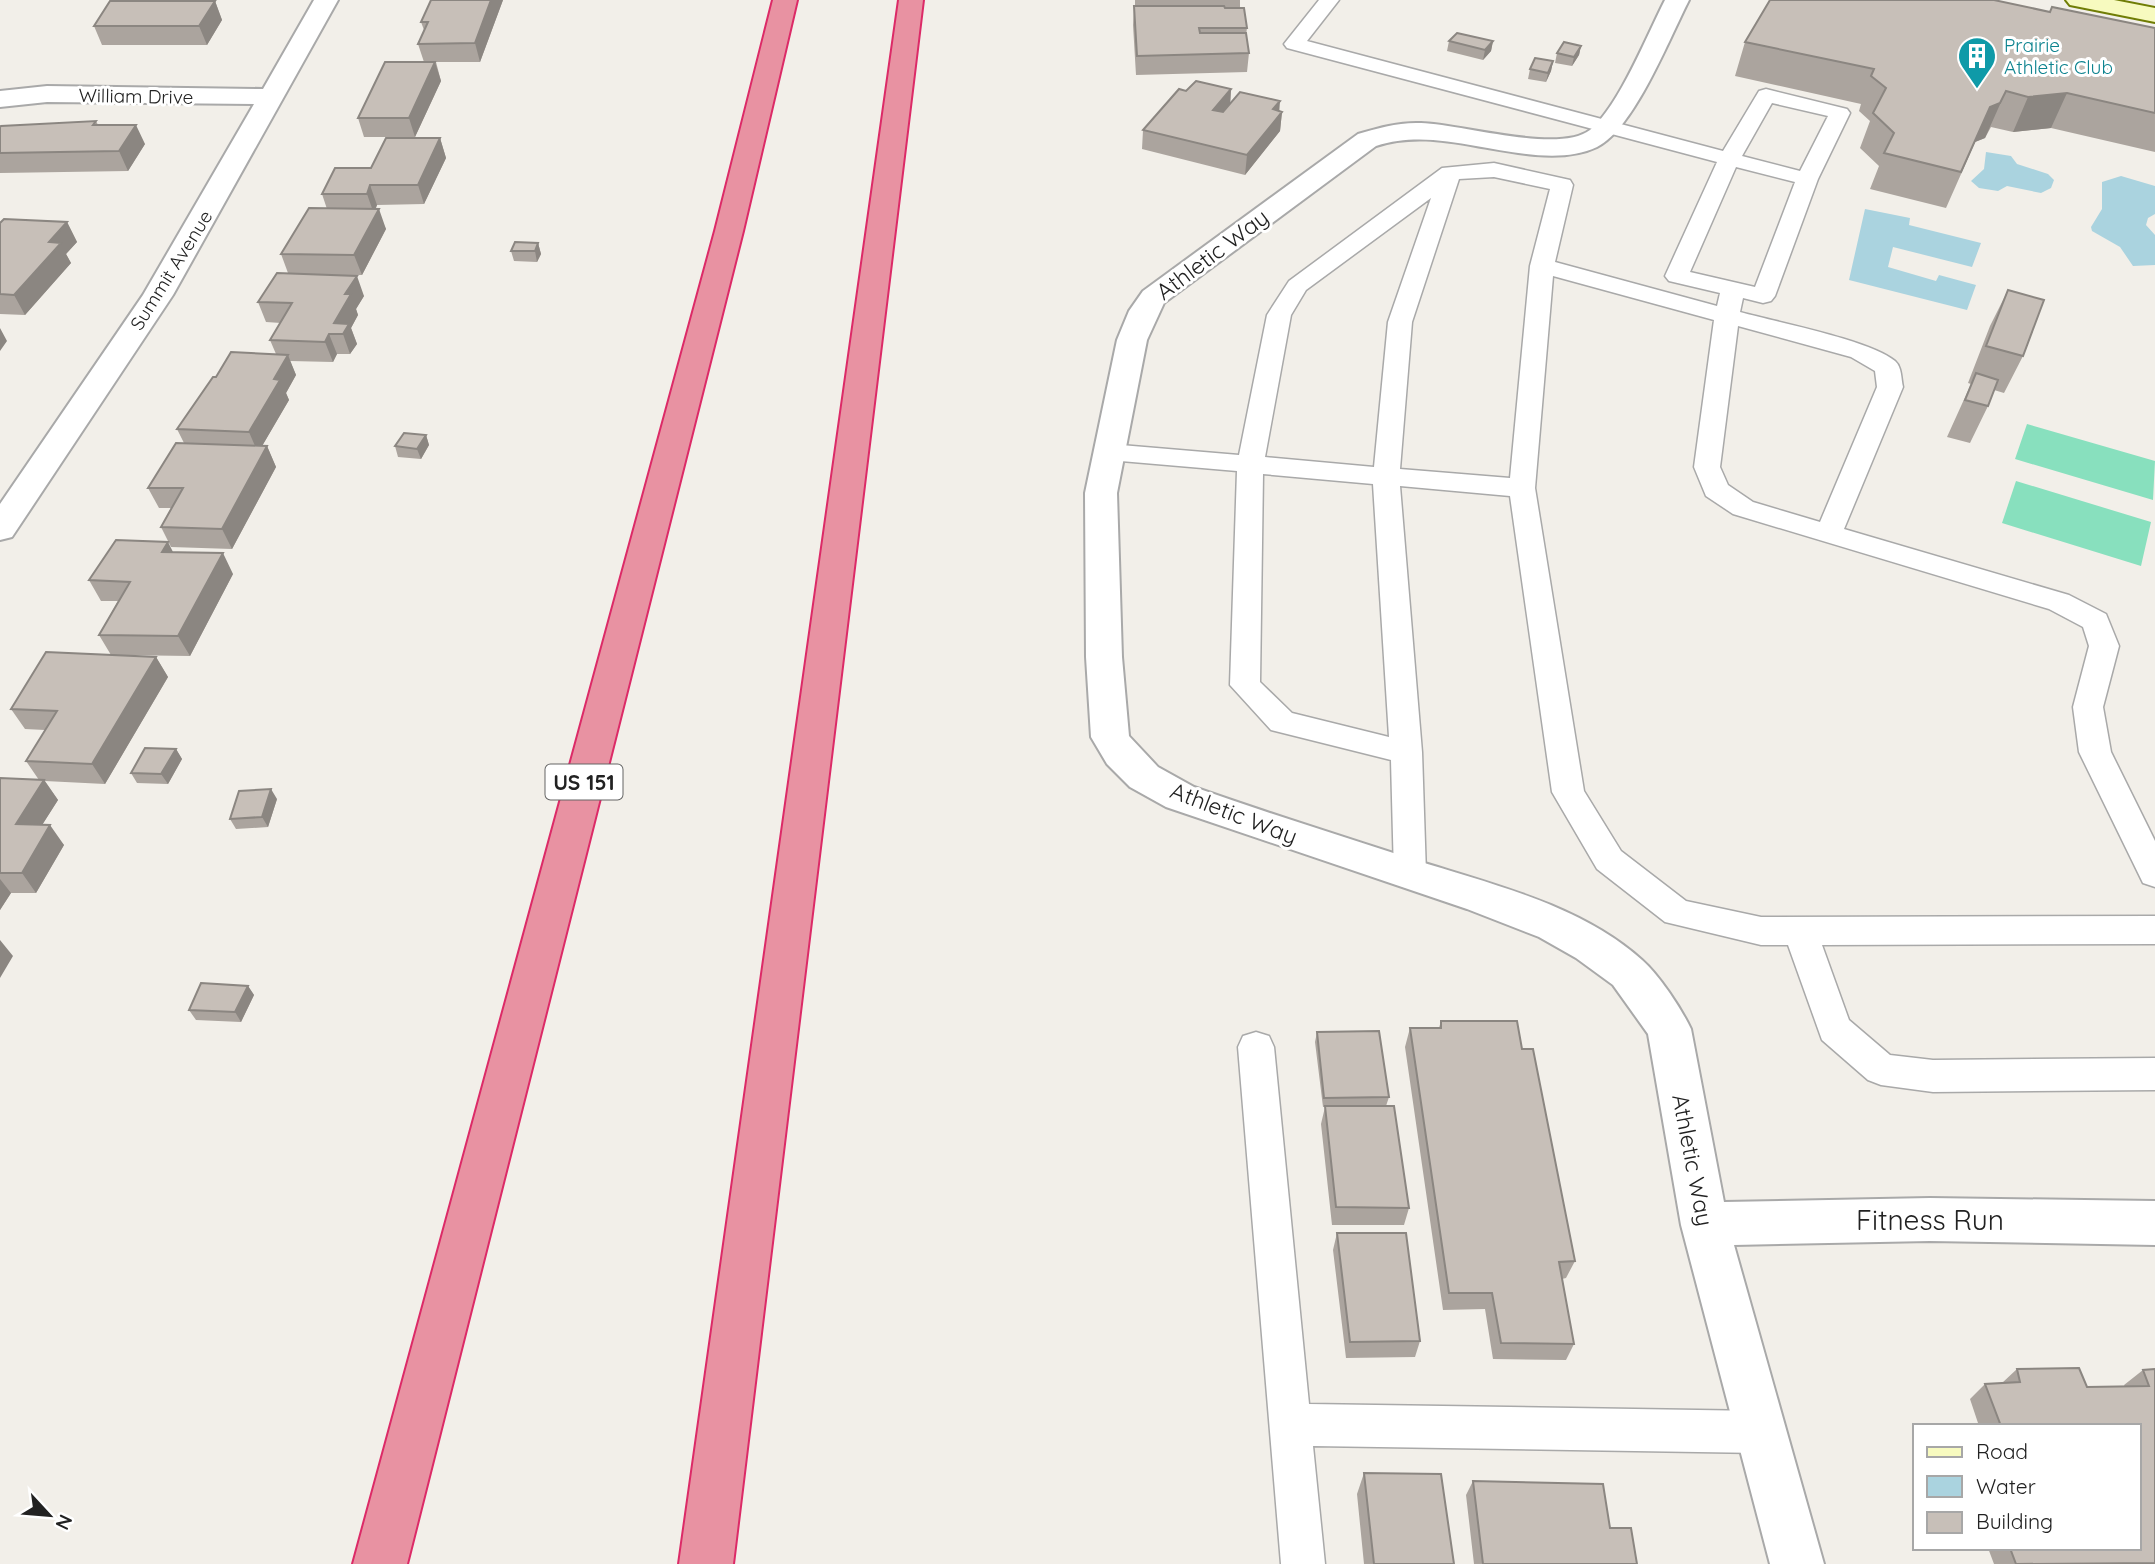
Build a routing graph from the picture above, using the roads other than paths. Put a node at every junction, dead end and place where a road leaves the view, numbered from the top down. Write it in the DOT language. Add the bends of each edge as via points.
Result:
graph roads {
  1 [pos="326,0"];
  2 [pos="785,0"];
  3 [pos="912,0"];
  4 [pos="1329,0"];
  5 [pos="1678,0"];
  6 [pos="2071,8"];
  7 [pos="2155,15"];
  8 [pos="2155,34"];
  9 [pos="272,97"];
  10 [pos="0,99"];
  11 [pos="1608,125"];
  12 [pos="1729,159"];
  13 [pos="1450,173"];
  14 [pos="1807,179"];
  15 [pos="1542,266"];
  16 [pos="1730,302"];
  17 [pos="1109,452"];
  18 [pos="1250,464"];
  19 [pos="1386,477"];
  20 [pos="1522,488"];
  21 [pos="0,529"];
  22 [pos="1829,533"];
  23 [pos="1406,752"];
  24 [pos="2153,869"];
  25 [pos="1410,874"];
  26 [pos="2155,930"];
  27 [pos="1800,931"];
  28 [pos="1256,1046"];
  29 [pos="2155,1074"];
  30 [pos="2155,1223"];
  31 [pos="1705,1225"];
  32 [pos="1290,1425"];
  33 [pos="1761,1432"];
  34 [pos="380,1564"];
  35 [pos="706,1564"];
  36 [pos="1303,1564"];
  37 [pos="1797,1564"];
  1 -- 9 [label="street, Summit Avenue"];
  2 -- 34 [label="highway, US 151" via="729,231"];
  3 -- 35 [label="highway"];
  4 -- 11 [label="lane" via="1294,44"];
  5 -- 11 [label="street, Athletic Way"];
  6 -- 7 [label="street"];
  6 -- 8 [label="street"];
  9 -- 10 [label="street, William Drive" via="47,94"];
  9 -- 21 [label="street, Summit Avenue" via="158,295"];
  11 -- 12 [label="lane"];
  11 -- 17 [label="street, Athletic Way" via="1597,138 1583,144 1527,146 1429,131 1392,131 1367,140 1153,297 1132,340"];
  12 -- 14 [label="lane"];
  12 -- 14 [label="lane" via="1766,95 1840,113"];
  12 -- 16 [label="lane" via="1677,276"];
  13 -- 15 [label="lane" via="1494,170 1562,185"];
  13 -- 18 [label="lane" via="1297,286 1279,315"];
  13 -- 19 [label="lane" via="1400,322"];
  14 -- 16 [label="lane" via="1763,296"];
  15 -- 16 [label="lane"];
  15 -- 20 [label="lane"];
  16 -- 22 [label="lane" via="1707,467 1716,490 1743,508"];
  16 -- 22 [label="lane" via="1860,352 1887,367 1890,387"];
  17 -- 18 [label="lane"];
  17 -- 25 [label="street, Athletic Way" via="1101,493 1104,657 1110,737 1120,754 1144,777 1180,797"];
  18 -- 19 [label="lane"];
  18 -- 23 [label="lane" via="1245,685 1282,722"];
  19 -- 20 [label="lane"];
  19 -- 23 [label="lane"];
  20 -- 27 [label="lane" via="1568,792 1609,860 1677,912 1761,931"];
  22 -- 24 [label="lane" via="2059,602 2096,621 2104,646 2088,707 2095,752"];
  23 -- 25 [label="lane"];
  25 -- 31 [label="street, Athletic Way" via="1554,925 1628,973 1669,1029"];
  26 -- 27 [label="lane"];
  27 -- 29 [label="lane" via="1835,1029 1881,1069 1933,1076"];
  28 -- 32 [label="lane"];
  30 -- 31 [label="street, Fitness Run" via="1828,1219"];
  31 -- 33 [label="street, Athletic Way"];
  32 -- 33 [label="lane"];
  32 -- 36 [label="lane"];
  33 -- 37 [label="street, Athletic Way"];
}
